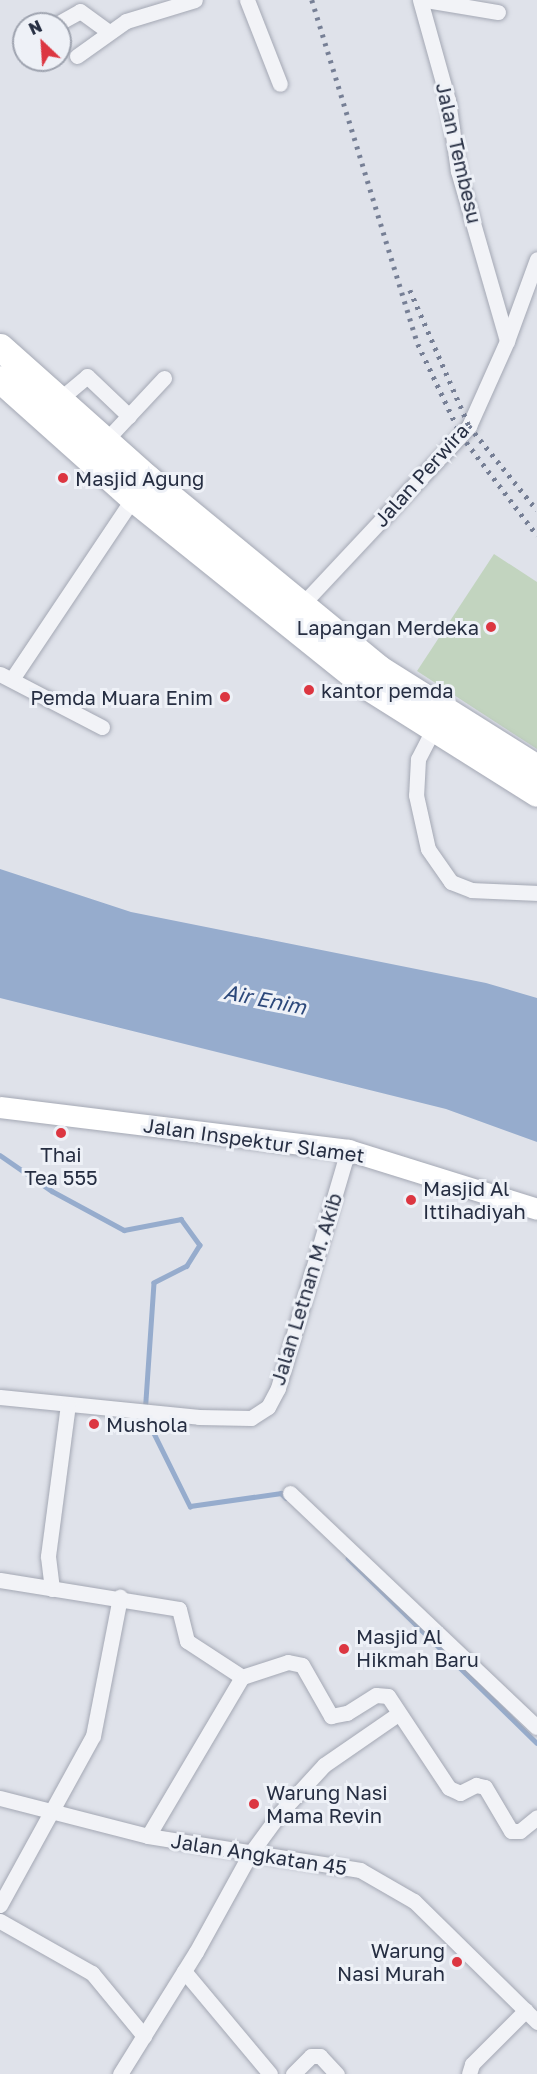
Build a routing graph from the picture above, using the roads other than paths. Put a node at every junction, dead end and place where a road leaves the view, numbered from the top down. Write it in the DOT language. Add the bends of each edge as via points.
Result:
graph roads {
  1 [pos="195,0"];
  2 [pos="247,0"];
  3 [pos="420,0"];
  4 [pos="426,0"];
  5 [pos="498,12"];
  6 [pos="72,16"];
  7 [pos="108,31"];
  8 [pos="77,56"];
  9 [pos="280,84"];
  10 [pos="537,259"];
  11 [pos="507,341"];
  12 [pos="0,347"];
  13 [pos="164,378"];
  14 [pos="0,379"];
  15 [pos="61,398"];
  16 [pos="129,416"];
  17 [pos="106,440"];
  18 [pos="140,488"];
  19 [pos="295,612"];
  20 [pos="6,676"];
  21 [pos="439,718"];
  22 [pos="102,726"];
  23 [pos="537,768"];
  24 [pos="537,793"];
  25 [pos="537,893"];
  26 [pos="0,1107"];
  27 [pos="348,1150"];
  28 [pos="537,1209"];
  29 [pos="0,1397"];
  30 [pos="69,1405"];
  31 [pos="290,1493"];
  32 [pos="0,1580"];
  33 [pos="52,1589"];
  34 [pos="120,1597"];
  35 [pos="242,1677"];
  36 [pos="398,1714"];
  37 [pos="537,1727"];
  38 [pos="0,1799"];
  39 [pos="55,1812"];
  40 [pos="537,1817"];
  41 [pos="148,1836"];
  42 [pos="250,1854"];
  43 [pos="0,1905"];
  44 [pos="3,1929"];
  45 [pos="184,1971"];
  46 [pos="526,2010"];
  47 [pos="537,2022"];
  48 [pos="144,2036"];
  49 [pos="120,2074"];
  50 [pos="270,2074"];
  51 [pos="294,2074"];
  52 [pos="337,2074"];
  53 [pos="469,2074"];
  1 -- 7 [label="street"];
  2 -- 9 [label="street"];
  3 -- 11 [label="street, Jalan Tembesu" via="448,100 458,171"];
  4 -- 5 [label="street"];
  6 -- 7 [label="street" via="80,11"];
  7 -- 8 [label="street"];
  10 -- 11 [label="street, Jalan Perwira"];
  11 -- 19 [label="street, Jalan Perwira" via="469,426"];
  12 -- 15 [label="highway"];
  13 -- 16 [label="street"];
  14 -- 18 [label="highway"];
  15 -- 16 [label="street" via="87,376"];
  15 -- 17 [label="highway"];
  16 -- 17 [label="street"];
  17 -- 18 [label="highway"];
  18 -- 19 [label="highway"];
  18 -- 20 [label="street"];
  19 -- 21 [label="highway" via="364,684"];
  20 -- 22 [label="street"];
  21 -- 23 [label="highway"];
  21 -- 24 [label="highway"];
  21 -- 25 [label="street" via="418,759 416,795 428,849 451,882 472,890"];
  26 -- 27 [label="street, Jalan Inspektur Slamet"];
  27 -- 28 [label="street, Jalan Inspektur Slamet"];
  27 -- 30 [label="street, Jalan Letnan M. Akib" via="278,1388 268,1407 251,1418 172,1416"];
  29 -- 30 [label="street, Jalan Letnan M. Akib"];
  30 -- 33 [label="street" via="48,1556"];
  31 -- 37 [label="street"];
  32 -- 33 [label="street"];
  33 -- 34 [label="street"];
  34 -- 35 [label="street" via="179,1609 187,1641"];
  34 -- 39 [label="street" via="93,1736"];
  35 -- 36 [label="street" via="295,1663 302,1665 331,1716 347,1713 383,1694"];
  35 -- 41 [label="street"];
  36 -- 40 [label="street" via="454,1793 476,1785 485,1787 515,1833"];
  36 -- 42 [label="street" via="324,1765"];
  38 -- 39 [label="street, Jalan Angkatan 45"];
  39 -- 41 [label="street, Jalan Angkatan 45"];
  39 -- 43 [label="street"];
  41 -- 42 [label="street, Jalan Angkatan 45"];
  42 -- 45 [label="street"];
  42 -- 46 [label="street, Jalan Angkatan 45" via="360,1870 396,1889 461,1944"];
  44 -- 48 [label="street" via="92,1973"];
  45 -- 48 [label="street"];
  45 -- 50 [label="street"];
  46 -- 47 [label="street, Jalan Angkatan 45"];
  46 -- 53 [label="street" via="472,2064"];
  48 -- 49 [label="street"];
  51 -- 52 [label="street" via="311,2056 320,2056"];
}
